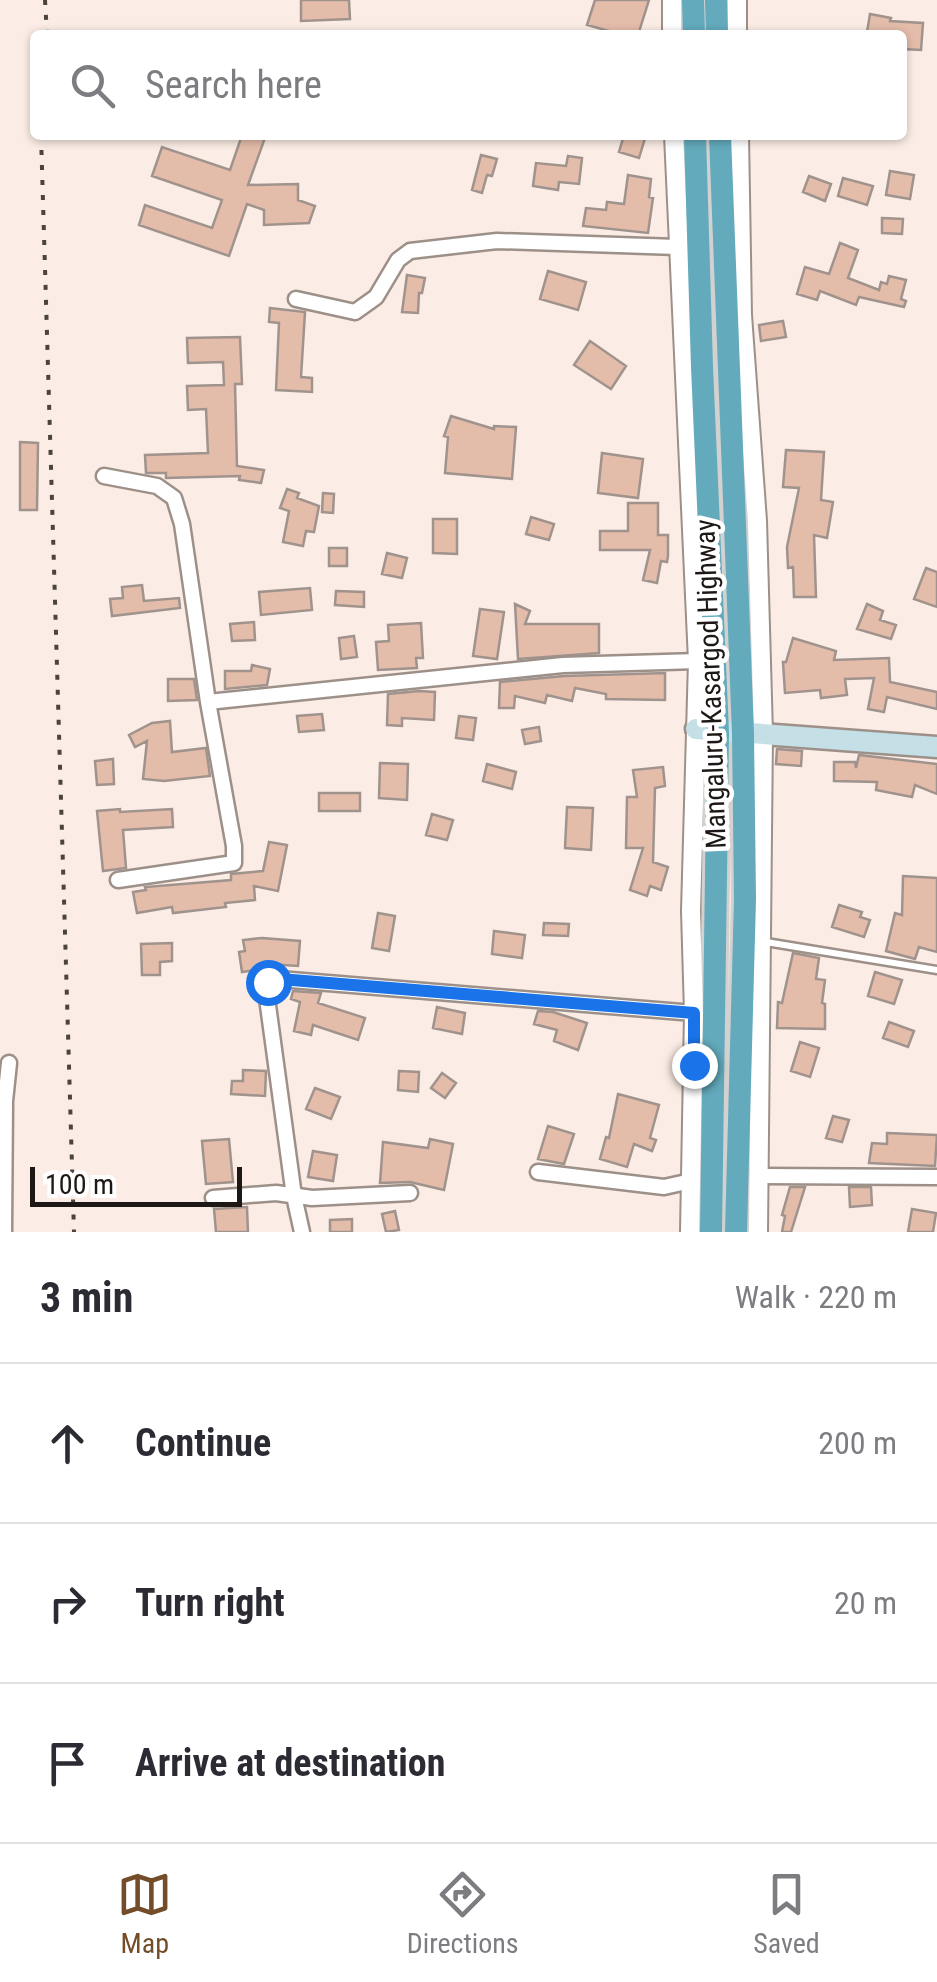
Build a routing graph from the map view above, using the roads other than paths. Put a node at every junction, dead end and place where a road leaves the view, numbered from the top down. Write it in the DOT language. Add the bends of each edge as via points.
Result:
graph roads {
  1 [pos="672,0"];
  2 [pos="693,0"];
  3 [pos="716,0"];
  4 [pos="737,0"];
  5 [pos="672,30"];
  6 [pos="694,30"];
  7 [pos="717,30"];
  8 [pos="738,30"];
  9 [pos="674,140"];
  10 [pos="695,140"];
  11 [pos="720,140"];
  12 [pos="739,140"];
  13 [pos="677,247"];
  14 [pos="296,300"];
  15 [pos="104,476"];
  16 [pos="698,661"];
  17 [pos="208,702"];
  18 [pos="707,731"];
  19 [pos="753,734"];
  20 [pos="937,747"];
  21 [pos="118,880"];
  22 [pos="761,941"];
  23 [pos="937,970"];
  24 [pos="694,1013"];
  25 [pos="9,1063"];
  26 [pos="538,1172"];
  27 [pos="758,1176"];
  28 [pos="937,1177"];
  29 [pos="691,1181"];
  30 [pos="410,1192"];
  31 [pos="294,1196"];
  32 [pos="213,1198"];
  33 [pos="4,1232"];
  34 [pos="302,1232"];
  35 [pos="690,1232"];
  36 [pos="710,1232"];
  37 [pos="736,1232"];
  38 [pos="758,1232"];
  1 -- 5 [label="street"];
  2 -- 6 [label="highway"];
  3 -- 7 [label="highway"];
  4 -- 8 [label="street"];
  9 -- 13 [label="street"];
  10 -- 18 [label="highway, Mangaluru-Kasargod Highway"];
  11 -- 19 [label="highway, Mangaluru-Kasargod Highway"];
  12 -- 19 [label="street" via="742,315 756,504"];
  13 -- 14 [label="street" via="497,240 410,251 376,297 355,312"];
  13 -- 16 [label="street"];
  15 -- 17 [label="street" via="157,486 174,498"];
  16 -- 17 [label="street" via="563,665"];
  16 -- 18 [label="street"];
  17 -- 21 [label="street" via="234,863"];
  18 -- 19 [label="main road"];
  18 -- 24 [label="street" via="691,911"];
  18 -- 36 [label="highway, Mangaluru-Kasargod Highway"];
  19 -- 20 [label="main road"];
  19 -- 22 [label="street"];
  19 -- 37 [label="highway, Mangaluru-Kasargod Highway"];
  22 -- 23 [label="lane"];
  22 -- 27 [label="street"];
  24 -- 29 [label="street"];
  24 -- 31 [label="street" via="268,982"];
  25 -- 33 [label="street"];
  26 -- 29 [label="street" via="664,1188"];
  27 -- 28 [label="street"];
  27 -- 38 [label="street"];
  29 -- 35 [label="street"];
  30 -- 31 [label="street"];
  31 -- 32 [label="street"];
  31 -- 34 [label="street"];
}
